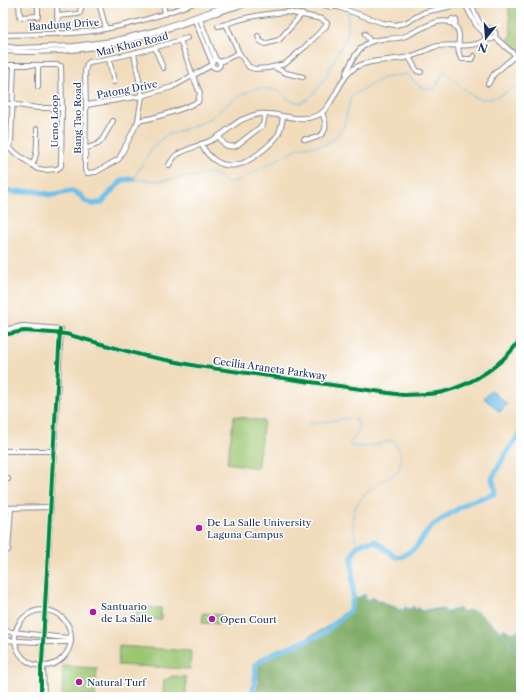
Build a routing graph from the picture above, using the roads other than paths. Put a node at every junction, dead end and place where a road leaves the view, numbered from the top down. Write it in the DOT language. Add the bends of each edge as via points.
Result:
graph roads {
  1 [pos="19,3"];
  2 [pos="38,3"];
  3 [pos="57,3"];
  4 [pos="78,3"];
  5 [pos="99,3"];
  6 [pos="162,3"];
  7 [pos="194,3"];
  8 [pos="234,3"];
  9 [pos="248,3"];
  10 [pos="316,3"];
  11 [pos="331,3"];
  12 [pos="466,3"];
  13 [pos="471,3"];
  14 [pos="339,8"];
  15 [pos="165,14"];
  16 [pos="302,14"];
  17 [pos="57,16"];
  18 [pos="197,18"];
  19 [pos="226,24"];
  20 [pos="218,26"];
  21 [pos="106,29"];
  22 [pos="58,34"];
  23 [pos="365,34"];
  24 [pos="486,34"];
  25 [pos="3,35"];
  26 [pos="258,36"];
  27 [pos="495,37"];
  28 [pos="187,38"];
  29 [pos="180,40"];
  30 [pos="370,41"];
  31 [pos="458,45"];
  32 [pos="3,46"];
  33 [pos="155,48"];
  34 [pos="3,51"];
  35 [pos="134,52"];
  36 [pos="239,54"];
  37 [pos="474,56"];
  38 [pos="515,56"];
  39 [pos="409,57"];
  40 [pos="521,58"];
  41 [pos="109,59"];
  42 [pos="352,60"];
  43 [pos="89,62"];
  44 [pos="215,62"];
  45 [pos="3,65"];
  46 [pos="14,65"];
  47 [pos="38,65"];
  48 [pos="358,66"];
  49 [pos="274,67"];
  50 [pos="163,68"];
  51 [pos="421,72"];
  52 [pos="193,76"];
  53 [pos="345,76"];
  54 [pos="303,77"];
  55 [pos="114,82"];
  56 [pos="488,84"];
  57 [pos="38,87"];
  58 [pos="142,96"];
  59 [pos="3,103"];
  60 [pos="12,105"];
  61 [pos="86,105"];
  62 [pos="62,108"];
  63 [pos="322,113"];
  64 [pos="265,114"];
  65 [pos="283,117"];
  66 [pos="113,121"];
  67 [pos="138,121"];
  68 [pos="37,129"];
  69 [pos="219,136"];
  70 [pos="304,139"];
  71 [pos="3,144"];
  72 [pos="201,144"];
  73 [pos="8,148"];
  74 [pos="85,149"];
  75 [pos="32,165"];
  76 [pos="169,165"];
  77 [pos="3,330"];
  78 [pos="61,331"];
  79 [pos="3,335"];
  80 [pos="521,340"];
  81 [pos="3,451"];
  82 [pos="54,451"];
  83 [pos="3,479"];
  84 [pos="8,479"];
  85 [pos="3,508"];
  86 [pos="10,508"];
  87 [pos="51,508"];
  88 [pos="8,550"];
  89 [pos="45,610"];
  90 [pos="3,631"];
  91 [pos="15,632"];
  92 [pos="43,636"];
  93 [pos="3,640"];
  94 [pos="14,640"];
  95 [pos="71,640"];
  96 [pos="43,642"];
  97 [pos="42,665"];
  98 [pos="41,697"];
  99 [pos="44,697"];
  1 -- 2 [label="street" via="20,17 38,16"];
  3 -- 17 [label="street"];
  4 -- 17 [label="street" via="80,13"];
  5 -- 21 [label="street"];
  6 -- 15 [label="street"];
  7 -- 15 [label="street, Bandung Drive"];
  8 -- 18 [label="street"];
  9 -- 18 [label="street"];
  10 -- 14 [label="street"];
  11 -- 14 [label="street"];
  12 -- 14 [label="street" via="425,12 405,23 395,25"];
  12 -- 24 [label="street" via="476,25"];
  13 -- 24 [label="street"];
  15 -- 21 [label="street, Bandung Drive"];
  16 -- 19 [label="street" via="288,12 248,16"];
  16 -- 26 [label="street" via="279,40 265,44"];
  16 -- 49 [label="street" via="322,19 327,23 326,26 285,64"];
  17 -- 22 [label="street"];
  18 -- 32 [label="street" via="112,41 74,46"];
  18 -- 34 [label="street" via="114,43 38,52"];
  18 -- 44 [label="street"];
  19 -- 20 [label="street"];
  19 -- 36 [label="street"];
  21 -- 22 [label="street, Bandung Drive"];
  22 -- 25 [label="street, Bandung Drive"];
  23 -- 30 [label="street"];
  24 -- 27 [label="street" via="491,40"];
  24 -- 27 [label="street" via="491,29 494,30"];
  24 -- 31 [label="street" via="480,43"];
  27 -- 38 [label="street"];
  28 -- 29 [label="street, Mai Khao Road"];
  29 -- 33 [label="street, Mai Khao Road"];
  29 -- 52 [label="street"];
  30 -- 31 [label="street" via="404,37 432,24 446,21 455,26 459,36"];
  30 -- 42 [label="street" via="358,50"];
  31 -- 37 [label="street" via="462,60 472,59"];
  31 -- 39 [label="street" via="440,45"];
  33 -- 35 [label="street, Mai Khao Road"];
  33 -- 50 [label="street"];
  35 -- 41 [label="street, Mai Khao Road"];
  35 -- 58 [label="street"];
  36 -- 44 [label="street, Patong Drive"];
  36 -- 49 [label="street" via="248,67"];
  38 -- 40 [label="street"];
  38 -- 56 [label="street" via="494,74"];
  39 -- 48 [label="street"];
  39 -- 51 [label="street" via="417,71"];
  41 -- 43 [label="street, Mai Khao Road"];
  41 -- 55 [label="street"];
  42 -- 48 [label="street"];
  42 -- 53 [label="street"];
  43 -- 61 [label="street, Bang Tao Road" via="85,71"];
  44 -- 52 [label="street, Patong Drive"];
  45 -- 46 [label="street, Ueno Loop"];
  46 -- 47 [label="street, Ueno Loop"];
  46 -- 60 [label="street"];
  47 -- 57 [label="street"];
  47 -- 62 [label="street, Ueno Loop" via="58,65 62,68"];
  48 -- 53 [label="street"];
  49 -- 54 [label="street"];
  52 -- 58 [label="street, Patong Drive" via="172,88"];
  52 -- 67 [label="street" via="200,93 198,102 170,114"];
  53 -- 63 [label="street"];
  58 -- 61 [label="street, Patong Drive"];
  58 -- 67 [label="street"];
  59 -- 60 [label="street"];
  60 -- 62 [label="street"];
  60 -- 73 [label="street" via="11,142"];
  61 -- 74 [label="street, Bang Tao Road"];
  62 -- 75 [label="street, Ueno Loop" via="59,168 42,170"];
  63 -- 65 [label="street" via="303,119"];
  63 -- 70 [label="street" via="326,123 323,133 310,140"];
  64 -- 65 [label="street"];
  64 -- 69 [label="street" via="241,119"];
  64 -- 69 [label="street" via="263,125 236,146 226,146"];
  65 -- 72 [label="street" via="282,126 274,139 259,153 236,166 225,165 215,160 206,153"];
  66 -- 74 [label="street" via="98,144"];
  67 -- 74 [label="street, Bang Tao Road" via="119,159 96,172 87,173 85,170"];
  68 -- 75 [label="street" via="35,160"];
  69 -- 72 [label="street"];
  71 -- 73 [label="street, Ueno Loop"];
  72 -- 76 [label="street" via="178,154"];
  73 -- 75 [label="street, Ueno Loop"];
  77 -- 78 [label="street, Cecilia Araneta Parkway" via="23,326"];
  78 -- 79 [label="street, Cecilia Araneta Parkway"];
  78 -- 80 [label="street, Cecilia Araneta Parkway" via="141,356 403,395 443,392 477,379 504,358"];
  78 -- 82 [label="street"];
  81 -- 82 [label="street"];
  82 -- 87 [label="street"];
  83 -- 84 [label="street"];
  85 -- 86 [label="street"];
  86 -- 87 [label="street"];
  86 -- 88 [label="street"];
  87 -- 89 [label="street"];
  89 -- 91 [label="street" via="26,615 17,625"];
  89 -- 92 [label="street"];
  89 -- 95 [label="street" via="52,611 64,619 68,624"];
  90 -- 91 [label="street"];
  91 -- 92 [label="street"];
  91 -- 94 [label="street"];
  92 -- 95 [label="street"];
  92 -- 96 [label="street"];
  93 -- 94 [label="street"];
  94 -- 96 [label="street"];
  94 -- 97 [label="street" via="25,660"];
  95 -- 96 [label="street"];
  95 -- 97 [label="street" via="66,655 61,660"];
  96 -- 97 [label="street"];
  97 -- 98 [label="street"];
  97 -- 99 [label="street"];
}
